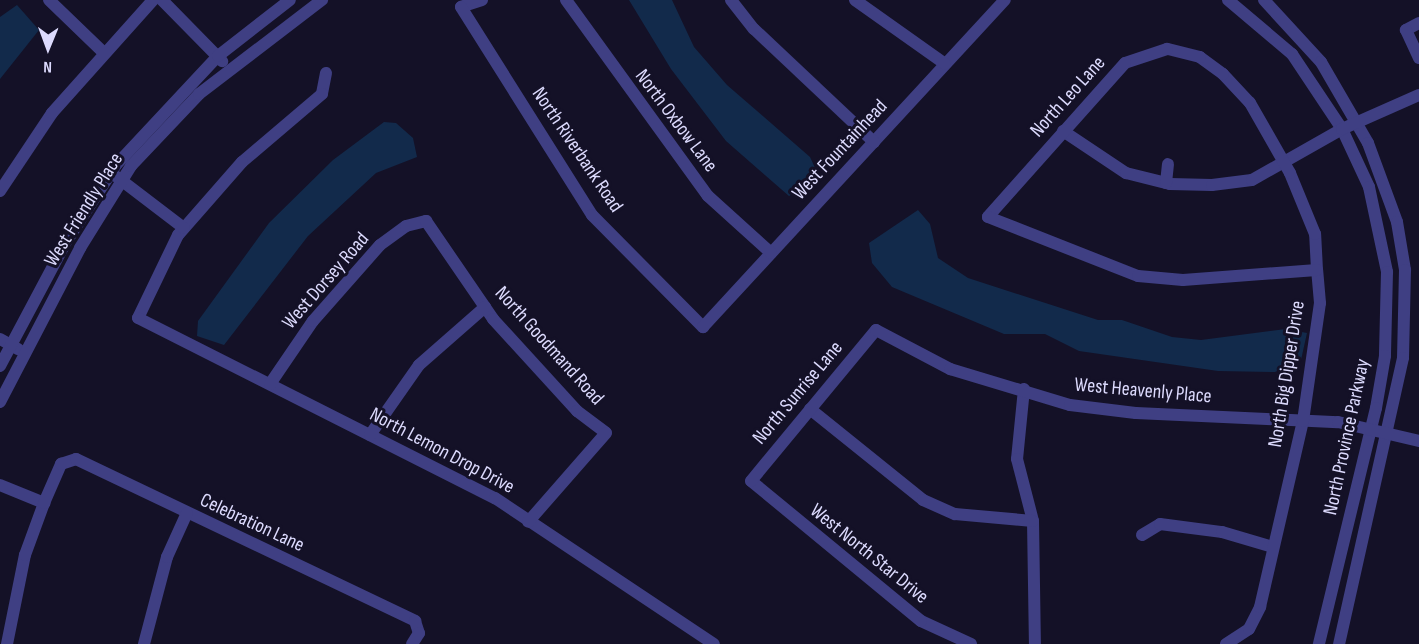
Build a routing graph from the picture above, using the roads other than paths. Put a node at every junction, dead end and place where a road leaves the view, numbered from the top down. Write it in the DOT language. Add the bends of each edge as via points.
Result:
graph roads {
  1 [pos="49,0"];
  2 [pos="153,0"];
  3 [pos="162,0"];
  4 [pos="290,0"];
  5 [pos="322,0"];
  6 [pos="482,0"];
  7 [pos="566,0"];
  8 [pos="731,0"];
  9 [pos="855,0"];
  10 [pos="1005,0"];
  11 [pos="1228,0"];
  12 [pos="1264,0"];
  13 [pos="1419,23"];
  14 [pos="102,51"];
  15 [pos="218,56"];
  16 [pos="1200,57"];
  17 [pos="1419,58"];
  18 [pos="945,64"];
  19 [pos="229,68"];
  20 [pos="326,73"];
  21 [pos="1419,95"];
  22 [pos="1349,125"];
  23 [pos="1063,130"];
  24 [pos="874,142"];
  25 [pos="1168,164"];
  26 [pos="1285,164"];
  27 [pos="116,176"];
  28 [pos="1166,183"];
  29 [pos="0,191"];
  30 [pos="426,221"];
  31 [pos="184,228"];
  32 [pos="771,254"];
  33 [pos="1317,270"];
  34 [pos="485,307"];
  35 [pos="703,327"];
  36 [pos="876,330"];
  37 [pos="5,342"];
  38 [pos="24,353"];
  39 [pos="0,366"];
  40 [pos="270,384"];
  41 [pos="1024,389"];
  42 [pos="0,402"];
  43 [pos="810,409"];
  44 [pos="1303,421"];
  45 [pos="1371,429"];
  46 [pos="1385,433"];
  47 [pos="370,435"];
  48 [pos="1419,441"];
  49 [pos="751,481"];
  50 [pos="0,485"];
  51 [pos="44,503"];
  52 [pos="187,513"];
  53 [pos="1033,521"];
  54 [pos="528,522"];
  55 [pos="1142,535"];
  56 [pos="1273,547"];
  57 [pos="7,644"];
  58 [pos="143,644"];
  59 [pos="412,644"];
  60 [pos="714,644"];
  61 [pos="971,644"];
  62 [pos="1035,644"];
  63 [pos="1226,644"];
  64 [pos="1319,644"];
  65 [pos="1339,644"];
  1 -- 14 [label="street"];
  2 -- 14 [label="street"];
  3 -- 15 [label="street"];
  4 -- 15 [label="street, West Friendly Place"];
  5 -- 19 [label="street, West Friendly Place"];
  6 -- 35 [label="street, North Riverbank Road" via="461,7 592,215"];
  7 -- 32 [label="street, North Oxbow Lane" via="708,196"];
  8 -- 24 [label="street"];
  9 -- 18 [label="street"];
  10 -- 18 [label="street, West Fountainhead"];
  11 -- 22 [label="street, North Province Parkway" via="1292,54"];
  12 -- 22 [label="street, North Province Parkway" via="1321,62"];
  13 -- 17 [label="street" via="1406,30"];
  14 -- 29 [label="street"];
  15 -- 19 [label="street"];
  15 -- 27 [label="street, West Friendly Place"];
  16 -- 23 [label="street, North Leo Lane" via="1167,48 1125,63"];
  16 -- 26 [label="street, North Big Dipper Drive" via="1250,103"];
  18 -- 24 [label="street, West Fountainhead"];
  19 -- 27 [label="street, West Friendly Place"];
  20 -- 31 [label="street" via="322,94 242,162"];
  21 -- 22 [label="street"];
  22 -- 26 [label="street"];
  22 -- 45 [label="street, North Province Parkway" via="1369,187 1387,272 1385,357"];
  22 -- 46 [label="street, North Province Parkway" via="1386,184 1405,270 1403,358"];
  23 -- 28 [label="street" via="1126,173"];
  23 -- 33 [label="street, North Leo Lane" via="988,218 1138,276 1183,280"];
  24 -- 32 [label="street, West Fountainhead"];
  25 -- 28 [label="street"];
  26 -- 28 [label="street" via="1252,180"];
  26 -- 33 [label="street, North Big Dipper Drive" via="1315,234"];
  27 -- 31 [label="street"];
  27 -- 37 [label="street, West Friendly Place"];
  27 -- 38 [label="street, West Friendly Place"];
  30 -- 34 [label="street, North Goodmand Road"];
  30 -- 40 [label="street, West Dorsey Road" via="406,226 380,245 313,321"];
  31 -- 40 [label="street, North Lemon Drop Drive" via="138,318"];
  32 -- 35 [label="street, West Fountainhead"];
  33 -- 44 [label="street, North Big Dipper Drive" via="1320,303"];
  34 -- 47 [label="street" via="419,365"];
  34 -- 54 [label="street, North Goodmand Road" via="578,411 606,433"];
  36 -- 41 [label="street, West Heavenly Place" via="950,369"];
  36 -- 43 [label="street, North Sunrise Lane"];
  37 -- 38 [label="street"];
  37 -- 39 [label="street, West Friendly Place"];
  38 -- 42 [label="street, West Friendly Place"];
  40 -- 47 [label="street, North Lemon Drop Drive"];
  41 -- 44 [label="street, West Heavenly Place" via="1070,405 1136,413"];
  41 -- 53 [label="street" via="1017,459"];
  43 -- 49 [label="street, North Sunrise Lane"];
  43 -- 53 [label="street" via="923,500 972,517"];
  44 -- 45 [label="street, West Heavenly Place"];
  44 -- 56 [label="street, North Big Dipper Drive"];
  45 -- 46 [label="street, West Heavenly Place"];
  45 -- 64 [label="street, North Province Parkway"];
  46 -- 48 [label="street, West Heavenly Place"];
  46 -- 65 [label="street, North Province Parkway"];
  47 -- 54 [label="street, North Lemon Drop Drive" via="495,498"];
  49 -- 61 [label="street, West North Star Drive" via="921,621"];
  50 -- 51 [label="street"];
  51 -- 52 [label="street, Celebration Lane" via="61,464 76,459"];
  51 -- 57 [label="street" via="25,555"];
  52 -- 58 [label="street" via="167,557"];
  52 -- 59 [label="street, Celebration Lane" via="415,621 419,633"];
  53 -- 62 [label="street"];
  54 -- 60 [label="street, North Lemon Drop Drive"];
  55 -- 56 [label="street" via="1160,524 1222,532"];
  56 -- 63 [label="street, North Big Dipper Drive" via="1249,629"];
}
